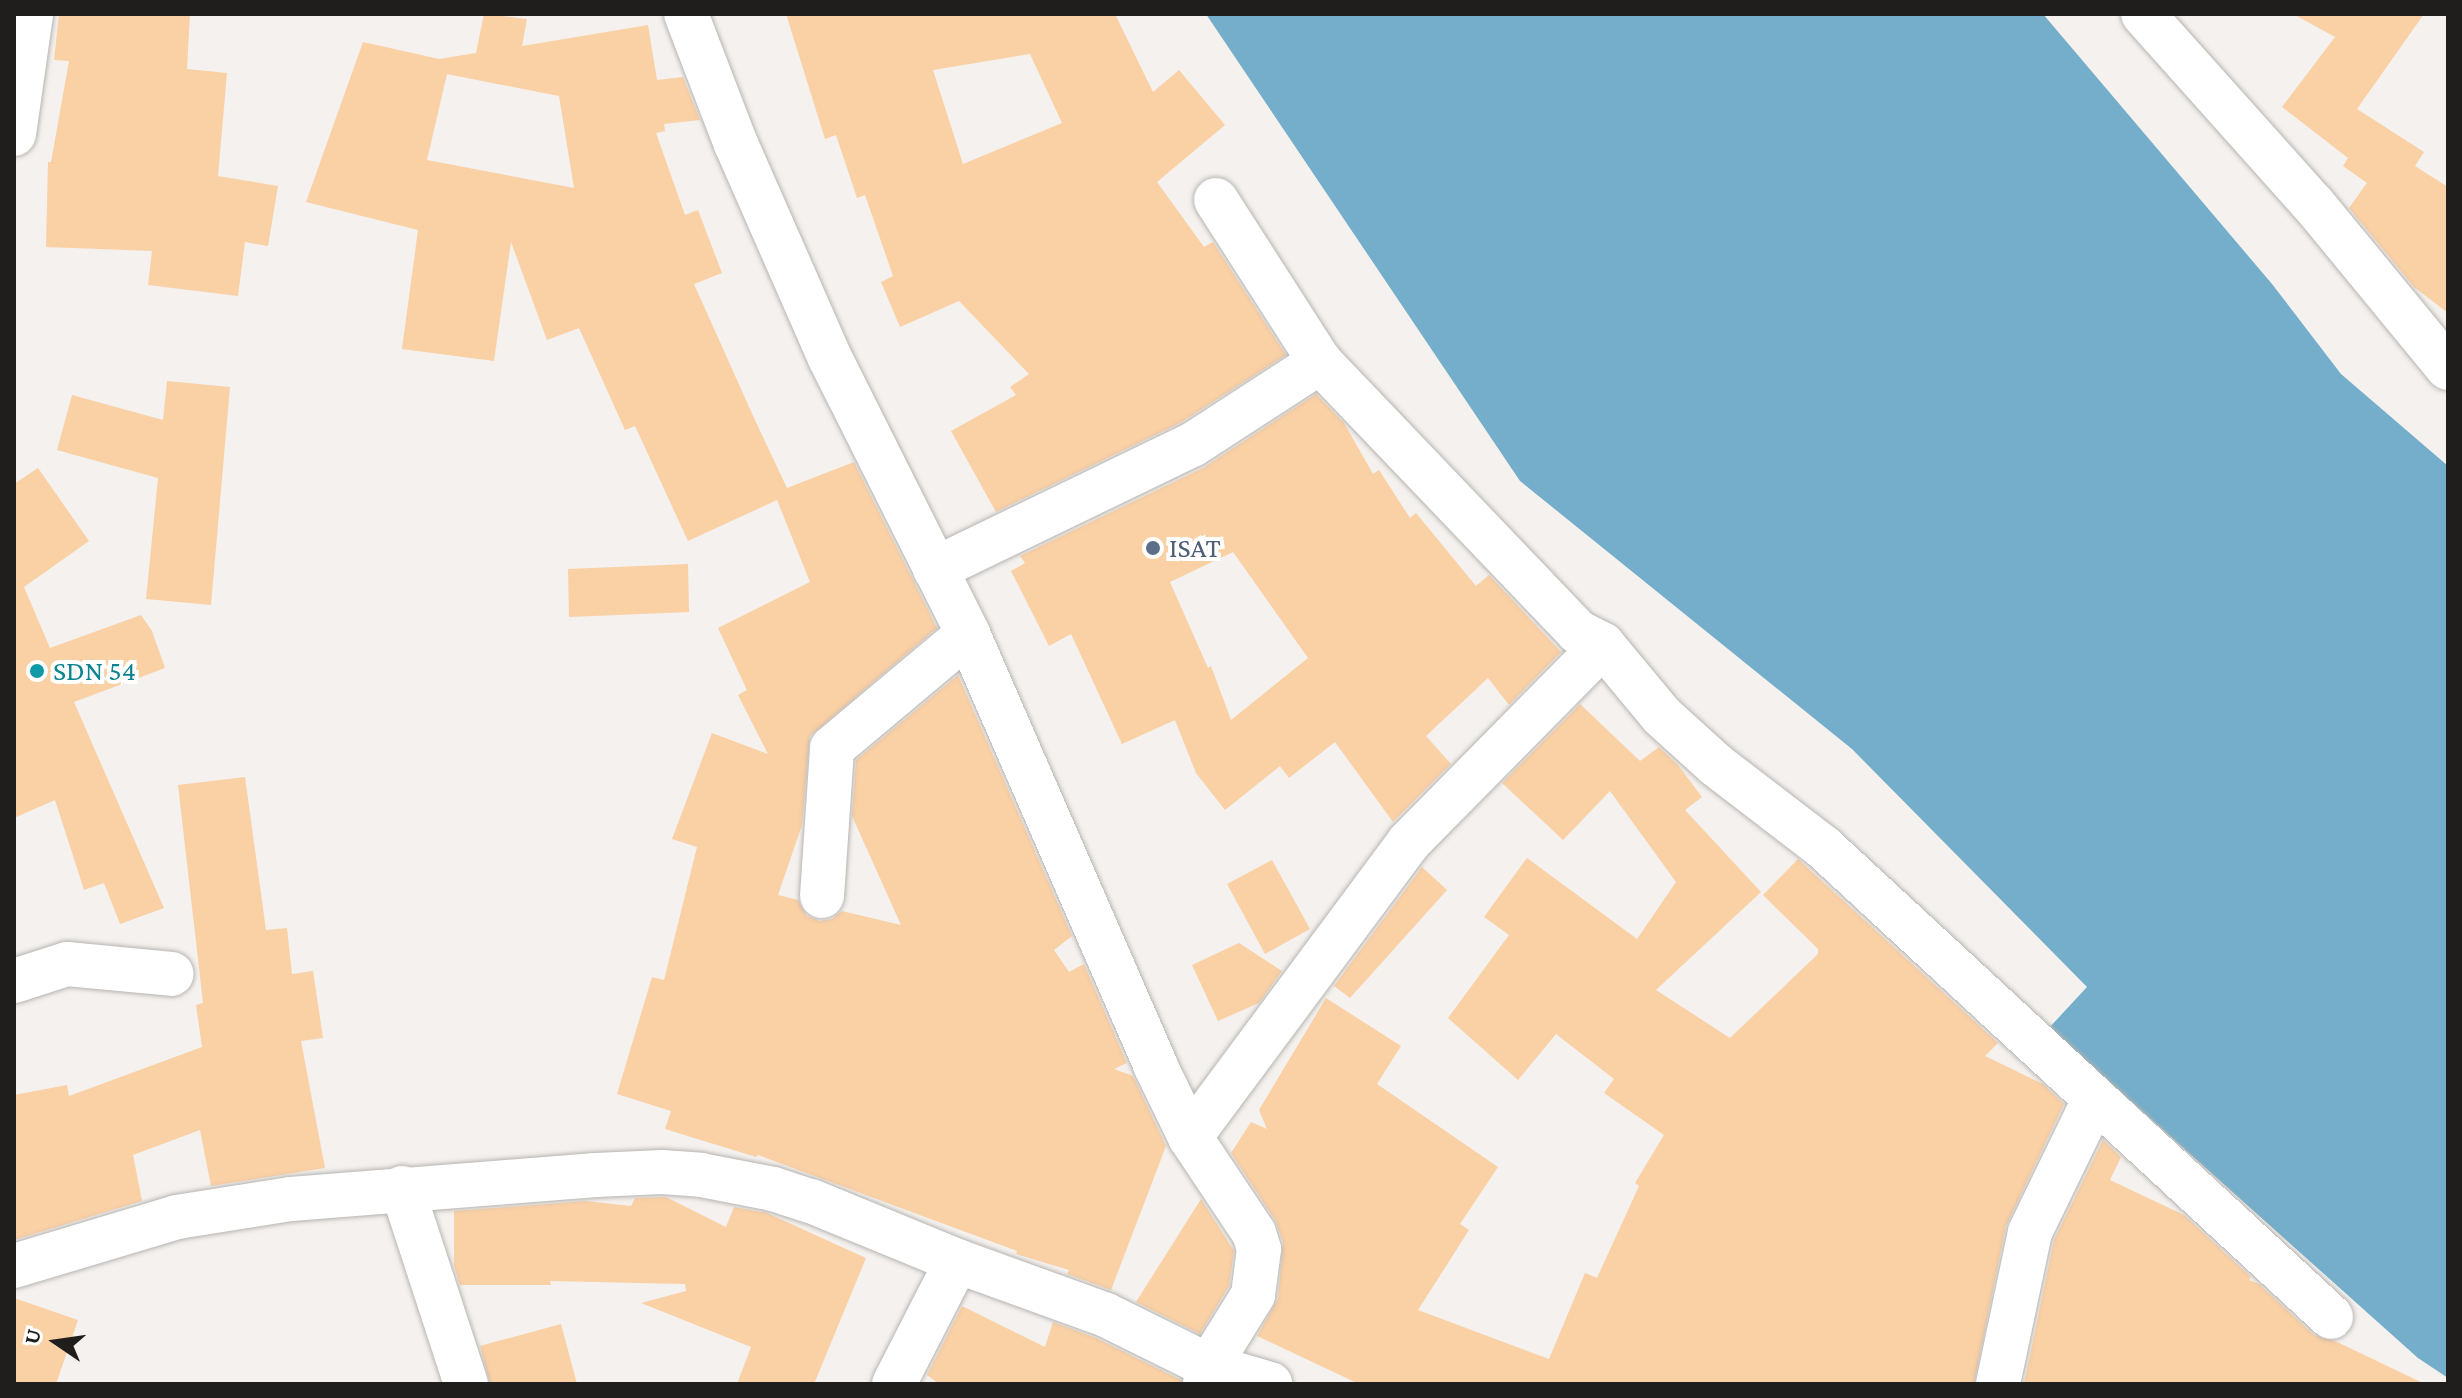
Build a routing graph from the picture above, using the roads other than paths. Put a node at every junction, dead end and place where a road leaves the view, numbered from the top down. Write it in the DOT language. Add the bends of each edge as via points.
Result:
graph roads {
  1 [pos="31,14"];
  2 [pos="686,14"];
  3 [pos="2143,14"];
  4 [pos="14,134"];
  5 [pos="1216,200"];
  6 [pos="1320,362"];
  7 [pos="2448,368"];
  8 [pos="935,569"];
  9 [pos="968,634"];
  10 [pos="1603,645"];
  11 [pos="822,896"];
  12 [pos="172,974"];
  13 [pos="14,981"];
  14 [pos="2094,1100"];
  15 [pos="1190,1137"];
  16 [pos="402,1188"];
  17 [pos="957,1261"];
  18 [pos="14,1266"];
  19 [pos="2331,1317"];
  20 [pos="1207,1375"];
  21 [pos="466,1384"];
  22 [pos="894,1384"];
  23 [pos="1270,1384"];
  24 [pos="1998,1384"];
  1 -- 4 [label="street"];
  2 -- 8 [label="street" via="830,358"];
  3 -- 7 [label="street" via="2314,205"];
  5 -- 6 [label="street"];
  6 -- 8 [label="street" via="1192,445"];
  6 -- 10 [label="street" via="1558,612 1578,632"];
  8 -- 9 [label="street"];
  9 -- 11 [label="street" via="832,748"];
  9 -- 15 [label="street"];
  10 -- 14 [label="street" via="1662,716 1823,847"];
  10 -- 15 [label="street" via="1409,842"];
  12 -- 13 [label="street" via="67,964"];
  14 -- 19 [label="street"];
  14 -- 24 [label="street" via="2030,1232"];
  15 -- 20 [label="street" via="1247,1217 1259,1249 1253,1295"];
  16 -- 17 [label="street" via="662,1172 701,1175 811,1201"];
  16 -- 18 [label="street" via="177,1217"];
  16 -- 21 [label="street"];
  17 -- 20 [label="street" via="1106,1315"];
  17 -- 22 [label="street"];
  20 -- 23 [label="street"];
}
